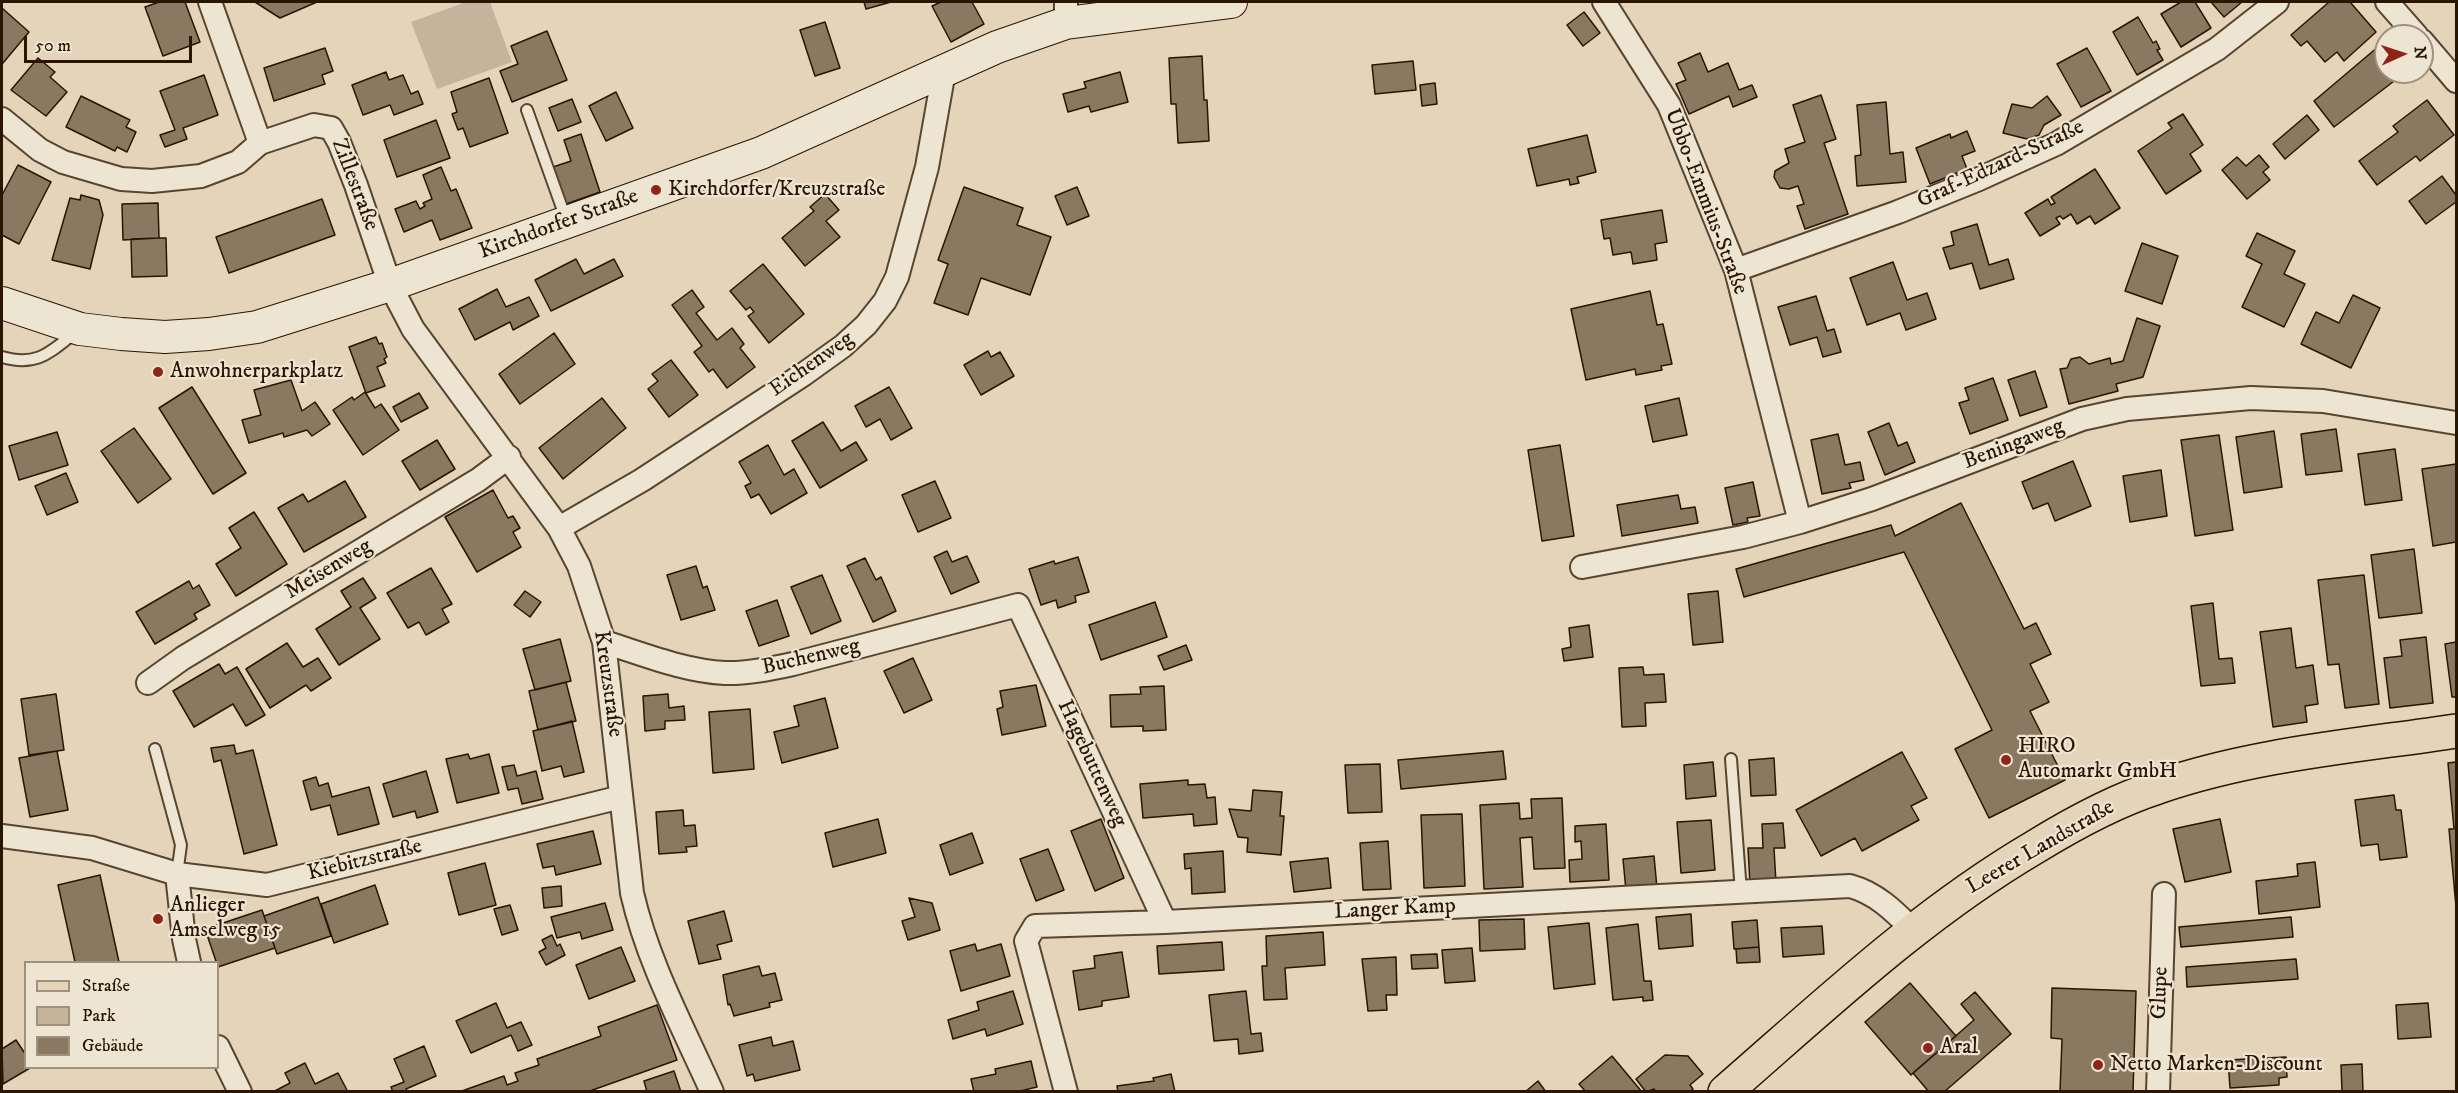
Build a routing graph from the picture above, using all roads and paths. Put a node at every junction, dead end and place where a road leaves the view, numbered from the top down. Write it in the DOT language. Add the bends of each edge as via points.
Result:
graph roads {
  1 [pos="210,2"];
  2 [pos="1231,2"];
  3 [pos="1604,2"];
  4 [pos="2277,2"];
  5 [pos="2387,2"];
  6 [pos="1066,12"];
  7 [pos="2406,24"];
  8 [pos="2434,55"];
  9 [pos="944,71"];
  10 [pos="2457,81"];
  11 [pos="527,110"];
  12 [pos="2,119"];
  13 [pos="260,143"];
  14 [pos="567,222"];
  15 [pos="1736,270"];
  16 [pos="390,285"];
  17 [pos="2,303"];
  18 [pos="80,329"];
  19 [pos="2,357"];
  20 [pos="2457,423"];
  21 [pos="509,458"];
  22 [pos="1800,522"];
  23 [pos="559,528"];
  24 [pos="1582,567"];
  25 [pos="1018,605"];
  26 [pos="604,642"];
  27 [pos="148,683"];
  28 [pos="2457,731"];
  29 [pos="154,749"];
  30 [pos="1731,759"];
  31 [pos="621,797"];
  32 [pos="2,836"];
  33 [pos="177,874"];
  34 [pos="1741,892"];
  35 [pos="2164,894"];
  36 [pos="1165,922"];
  37 [pos="1912,930"];
  38 [pos="189,961"];
  39 [pos="219,1049"];
  40 [pos="712,1091"];
  41 [pos="240,1092"];
  42 [pos="1066,1092"];
  43 [pos="1725,1092"];
  44 [pos="2158,1092"];
  1 -- 13 [label="street"];
  2 -- 6 [label="street, Kirchdorfer Straße"];
  3 -- 15 [label="street, Ubbo-Emmius-Straße" via="1668,105"];
  4 -- 15 [label="street, Graf-Edzard-Straße" via="2217,49 2056,144 1898,212"];
  5 -- 7 [label="street"];
  6 -- 9 [label="street, Kirchdorfer Straße"];
  8 -- 10 [label="street"];
  9 -- 14 [label="street, Kirchdorfer Straße" via="761,153"];
  9 -- 23 [label="street, Eichenweg" via="927,167 897,277 866,325 804,374 642,480"];
  11 -- 14 [label="lane"];
  12 -- 13 [label="street" via="40,150 63,162 121,179 152,181 201,176 238,162"];
  13 -- 16 [label="street, Zillestraße" via="314,125 331,128 356,185"];
  14 -- 16 [label="street, Kirchdorfer Straße"];
  15 -- 22 [label="street, Ubbo-Emmius-Straße"];
  16 -- 18 [label="street, Kirchdorfer Straße" via="257,327 209,334 165,337"];
  16 -- 21 [label="street, Kreuzstraße" via="413,329"];
  17 -- 18 [label="street, Kirchdorfer Straße"];
  18 -- 19 [label="lane" via="36,359 17,362"];
  20 -- 22 [label="street, Beningaweg" via="2323,400 2251,398 2127,409 2082,419 1872,499"];
  21 -- 23 [label="street, Kreuzstraße"];
  21 -- 27 [label="street, Meisenweg"];
  22 -- 24 [label="street, Beningaweg" via="1743,537"];
  23 -- 26 [label="street, Kreuzstraße" via="579,566"];
  25 -- 26 [label="street, Buchenweg" via="759,671 703,671"];
  25 -- 36 [label="street, Hagebuttenweg"];
  26 -- 31 [label="street, Kreuzstraße"];
  28 -- 37 [label="main road, Leerer Landstraße" via="2281,756 2158,787 2076,823 1993,872"];
  29 -- 33 [label="lane" via="181,845"];
  30 -- 34 [label="lane"];
  31 -- 33 [label="street, Kiebitzstraße" via="267,885"];
  31 -- 40 [label="street, Kreuzstraße" via="639,926"];
  32 -- 33 [label="street, Kiebitzstraße" via="92,848"];
  33 -- 38 [label="street"];
  34 -- 36 [label="street, Langer Kamp"];
  34 -- 37 [label="street, Langer Kamp" via="1850,886 1867,891"];
  35 -- 44 [label="street, Glupe"];
  36 -- 42 [label="street, Langer Kamp" via="1035,926 1026,941"];
  37 -- 43 [label="main road, Leerer Landstraße"];
  39 -- 41 [label="street"];
}
